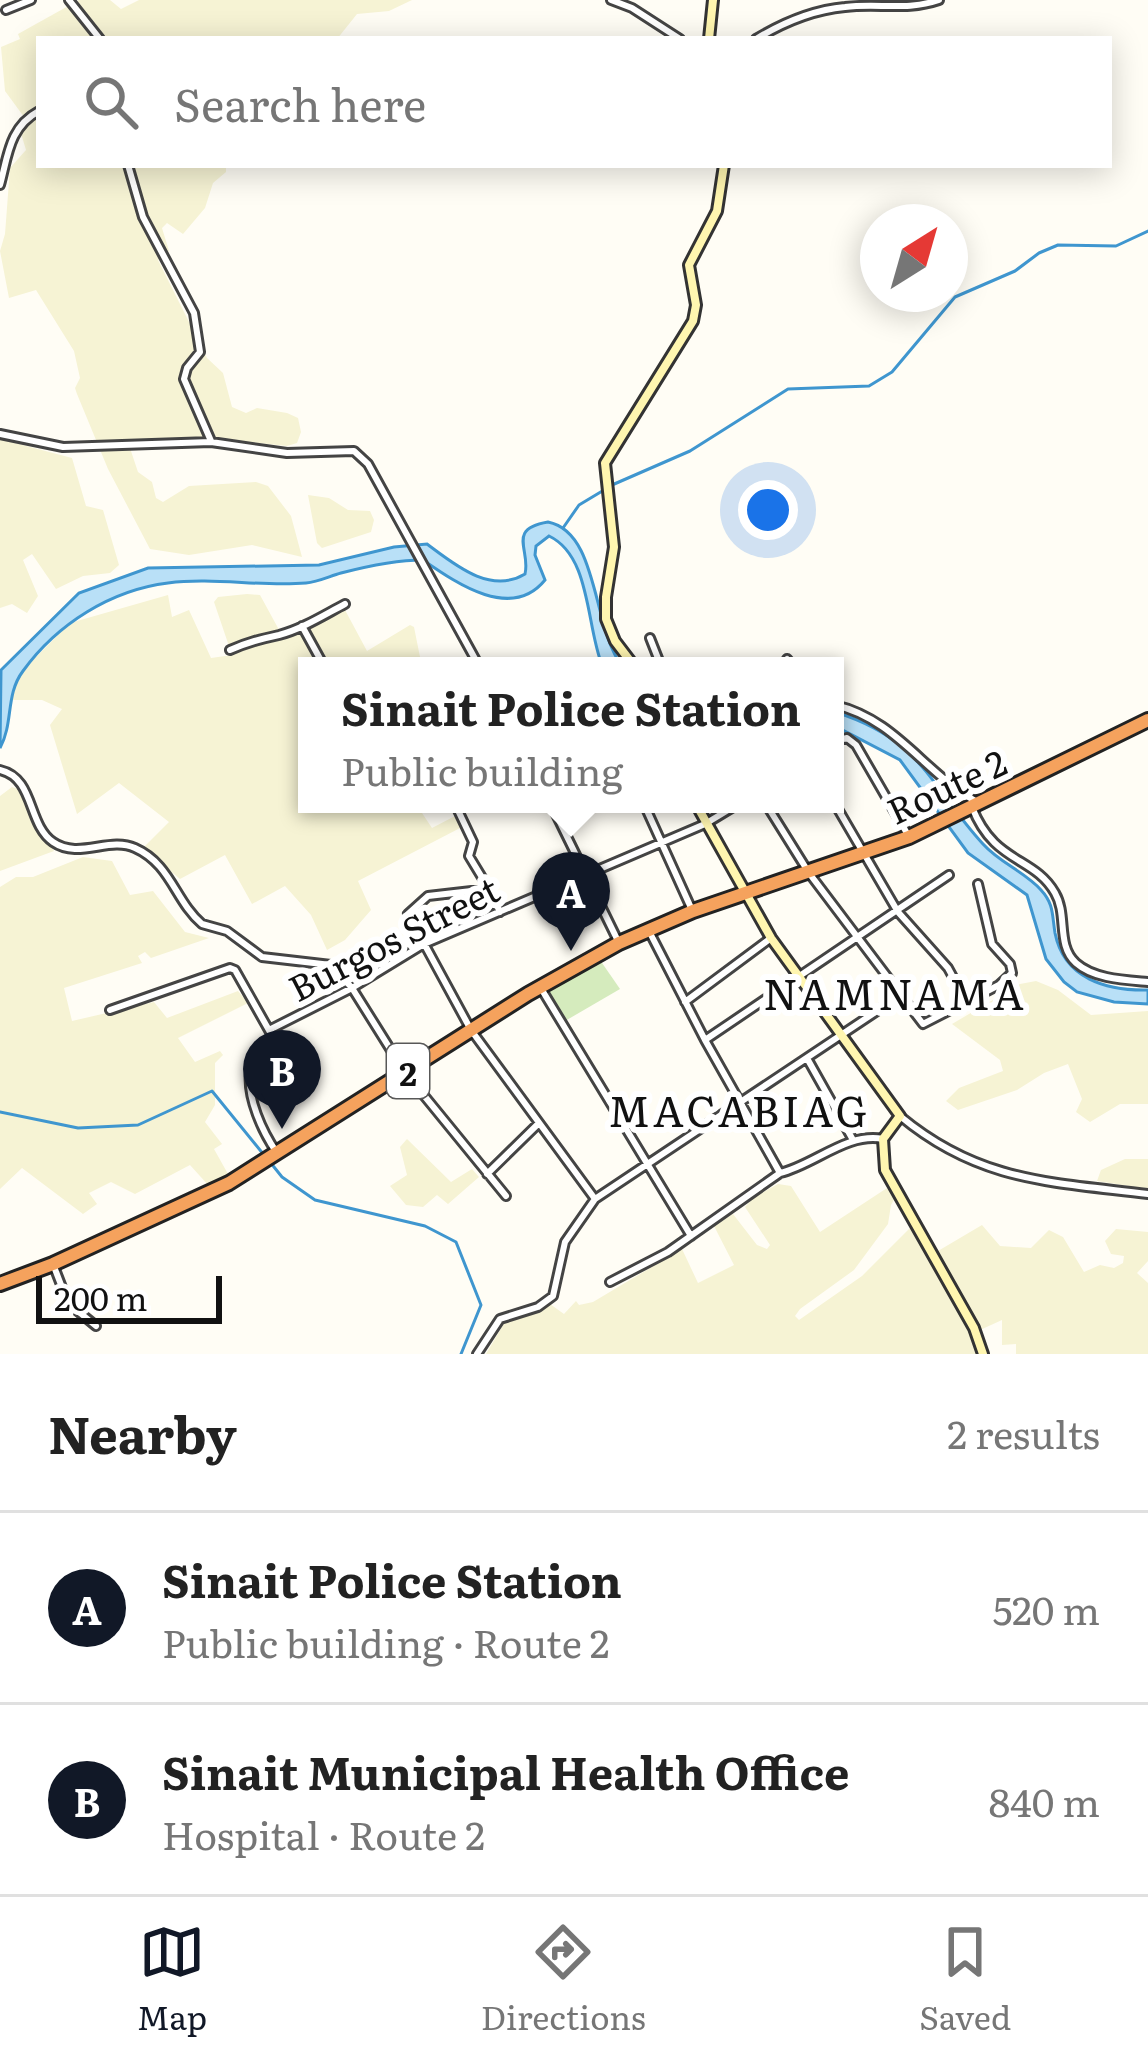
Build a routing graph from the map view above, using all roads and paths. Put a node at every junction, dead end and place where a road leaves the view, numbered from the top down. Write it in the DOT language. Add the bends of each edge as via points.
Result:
graph roads {
  1 [pos="31,0"];
  2 [pos="69,0"];
  3 [pos="611,0"];
  4 [pos="713,0"];
  5 [pos="940,0"];
  6 [pos="6,10"];
  7 [pos="94,36"];
  8 [pos="675,36"];
  9 [pos="709,36"];
  10 [pos="761,36"];
  11 [pos="36,113"];
  12 [pos="129,168"];
  13 [pos="724,168"];
  14 [pos="0,185"];
  15 [pos="0,434"];
  16 [pos="211,442"];
  17 [pos="345,604"];
  18 [pos="302,626"];
  19 [pos="650,638"];
  20 [pos="230,650"];
  21 [pos="319,657"];
  22 [pos="474,657"];
  23 [pos="627,657"];
  24 [pos="657,657"];
  25 [pos="844,708"];
  26 [pos="1148,720"];
  27 [pos="844,739"];
  28 [pos="0,770"];
  29 [pos="974,807"];
  30 [pos="459,813"];
  31 [pos="555,813"];
  32 [pos="647,813"];
  33 [pos="700,813"];
  34 [pos="723,813"];
  35 [pos="772,813"];
  36 [pos="840,813"];
  37 [pos="705,824"];
  38 [pos="909,837"];
  39 [pos="659,843"];
  40 [pos="862,855"];
  41 [pos="809,873"];
  42 [pos="585,874"];
  43 [pos="949,875"];
  44 [pos="978,884"];
  45 [pos="489,890"];
  46 [pos="744,894"];
  47 [pos="693,911"];
  48 [pos="500,912"];
  49 [pos="898,912"];
  50 [pos="648,929"];
  51 [pos="771,938"];
  52 [pos="859,938"];
  53 [pos="619,943"];
  54 [pos="424,944"];
  55 [pos="798,976"];
  56 [pos="1148,982"];
  57 [pos="540,987"];
  58 [pos="352,988"];
  59 [pos="901,995"];
  60 [pos="686,1002"];
  61 [pos="967,1003"];
  62 [pos="110,1010"];
  63 [pos="269,1030"];
  64 [pos="471,1030"];
  65 [pos="839,1036"];
  66 [pos="705,1040"];
  67 [pos="808,1060"];
  68 [pos="406,1072"];
  69 [pos="740,1103"];
  70 [pos="900,1116"];
  71 [pos="538,1124"];
  72 [pos="883,1139"];
  73 [pos="854,1141"];
  74 [pos="277,1155"];
  75 [pos="646,1164"];
  76 [pos="780,1173"];
  77 [pos="487,1174"];
  78 [pos="1148,1194"];
  79 [pos="506,1196"];
  80 [pos="595,1199"];
  81 [pos="692,1236"];
  82 [pos="53,1264"];
  83 [pos="610,1282"];
  84 [pos="0,1284"];
  85 [pos="96,1326"];
  86 [pos="477,1354"];
  87 [pos="982,1354"];
  1 -- 6 [label="street"];
  2 -- 7 [label="street"];
  3 -- 8 [label="street"];
  4 -- 9 [label="street"];
  5 -- 10 [label="street" via="823,10"];
  11 -- 14 [label="street" via="15,132"];
  12 -- 16 [label="street" via="143,218 194,313 200,349 184,379"];
  13 -- 23 [label="street" via="717,211 689,265 693,321 605,463 614,547 606,619"];
  15 -- 16 [label="street" via="63,447"];
  16 -- 22 [label="street" via="287,453 354,451"];
  17 -- 18 [label="street"];
  18 -- 20 [label="street"];
  18 -- 21 [label="street"];
  19 -- 24 [label="street"];
  25 -- 29 [label="street" via="890,731"];
  26 -- 29 [label="highway, Route 2 / 2"];
  27 -- 38 [label="street" via="856,745"];
  28 -- 58 [label="street" via="18,778 58,845 138,850 169,875 200,923 262,957 329,964"];
  29 -- 38 [label="highway, Route 2 / 2"];
  29 -- 56 [label="street" via="992,843 1054,890 1065,946 1077,964"];
  30 -- 45 [label="street" via="473,842 470,859"];
  31 -- 42 [label="street"];
  32 -- 39 [label="street"];
  33 -- 37 [label="street"];
  34 -- 37 [label="street, Burgos Street"];
  35 -- 41 [label="street"];
  36 -- 40 [label="street"];
  37 -- 39 [label="street, Burgos Street"];
  37 -- 46 [label="street"];
  38 -- 40 [label="highway, Route 2 / 2"];
  39 -- 42 [label="street, Burgos Street"];
  39 -- 47 [label="street"];
  40 -- 41 [label="highway, Route 2 / 2"];
  40 -- 49 [label="street"];
  41 -- 46 [label="highway, Route 2 / 2"];
  41 -- 52 [label="street"];
  42 -- 48 [label="street, Burgos Street"];
  42 -- 53 [label="street"];
  43 -- 49 [label="street"];
  44 -- 61 [label="street" via="992,944 1012,973"];
  45 -- 48 [label="street"];
  45 -- 54 [label="street" via="431,896 411,909"];
  46 -- 47 [label="highway, Route 2 / 2"];
  46 -- 51 [label="street"];
  47 -- 50 [label="highway, Route 2 / 2"];
  48 -- 54 [label="street, Burgos Street"];
  49 -- 52 [label="street"];
  49 -- 61 [label="street" via="948,968"];
  50 -- 53 [label="highway, Route 2 / 2"];
  50 -- 60 [label="street"];
  51 -- 55 [label="street"];
  51 -- 60 [label="street"];
  52 -- 55 [label="street"];
  52 -- 59 [label="street"];
  53 -- 57 [label="highway, Route 2 / 2"];
  54 -- 58 [label="street, Burgos Street"];
  54 -- 64 [label="street"];
  55 -- 65 [label="street"];
  55 -- 66 [label="street"];
  57 -- 64 [label="highway, Route 2 / 2"];
  57 -- 75 [label="street"];
  58 -- 63 [label="street, Burgos Street"];
  58 -- 68 [label="street"];
  59 -- 61 [label="street" via="926,1024"];
  59 -- 65 [label="street"];
  60 -- 66 [label="street"];
  62 -- 63 [label="street" via="232,968"];
  63 -- 74 [label="street" via="279,1048 248,1081"];
  64 -- 68 [label="highway, Route 2 / 2"];
  64 -- 71 [label="street"];
  65 -- 67 [label="street"];
  65 -- 70 [label="street"];
  66 -- 69 [label="street"];
  67 -- 69 [label="street"];
  67 -- 73 [label="street"];
  68 -- 74 [label="highway, Route 2 / 2"];
  68 -- 77 [label="street"];
  69 -- 75 [label="street"];
  69 -- 76 [label="street"];
  70 -- 72 [label="street"];
  70 -- 78 [label="street" via="982,1168"];
  71 -- 77 [label="street"];
  71 -- 80 [label="street"];
  72 -- 73 [label="street"];
  72 -- 87 [label="street" via="890,1181"];
  73 -- 76 [label="street"];
  74 -- 82 [label="highway, Route 2 / 2"];
  75 -- 80 [label="street"];
  75 -- 81 [label="street"];
  76 -- 81 [label="street"];
  77 -- 79 [label="street"];
  80 -- 86 [label="street" via="565,1242 553,1296 500,1318"];
  81 -- 83 [label="street"];
  82 -- 84 [label="highway, Route 2 / 2"];
  82 -- 85 [label="street" via="68,1303"];
}
